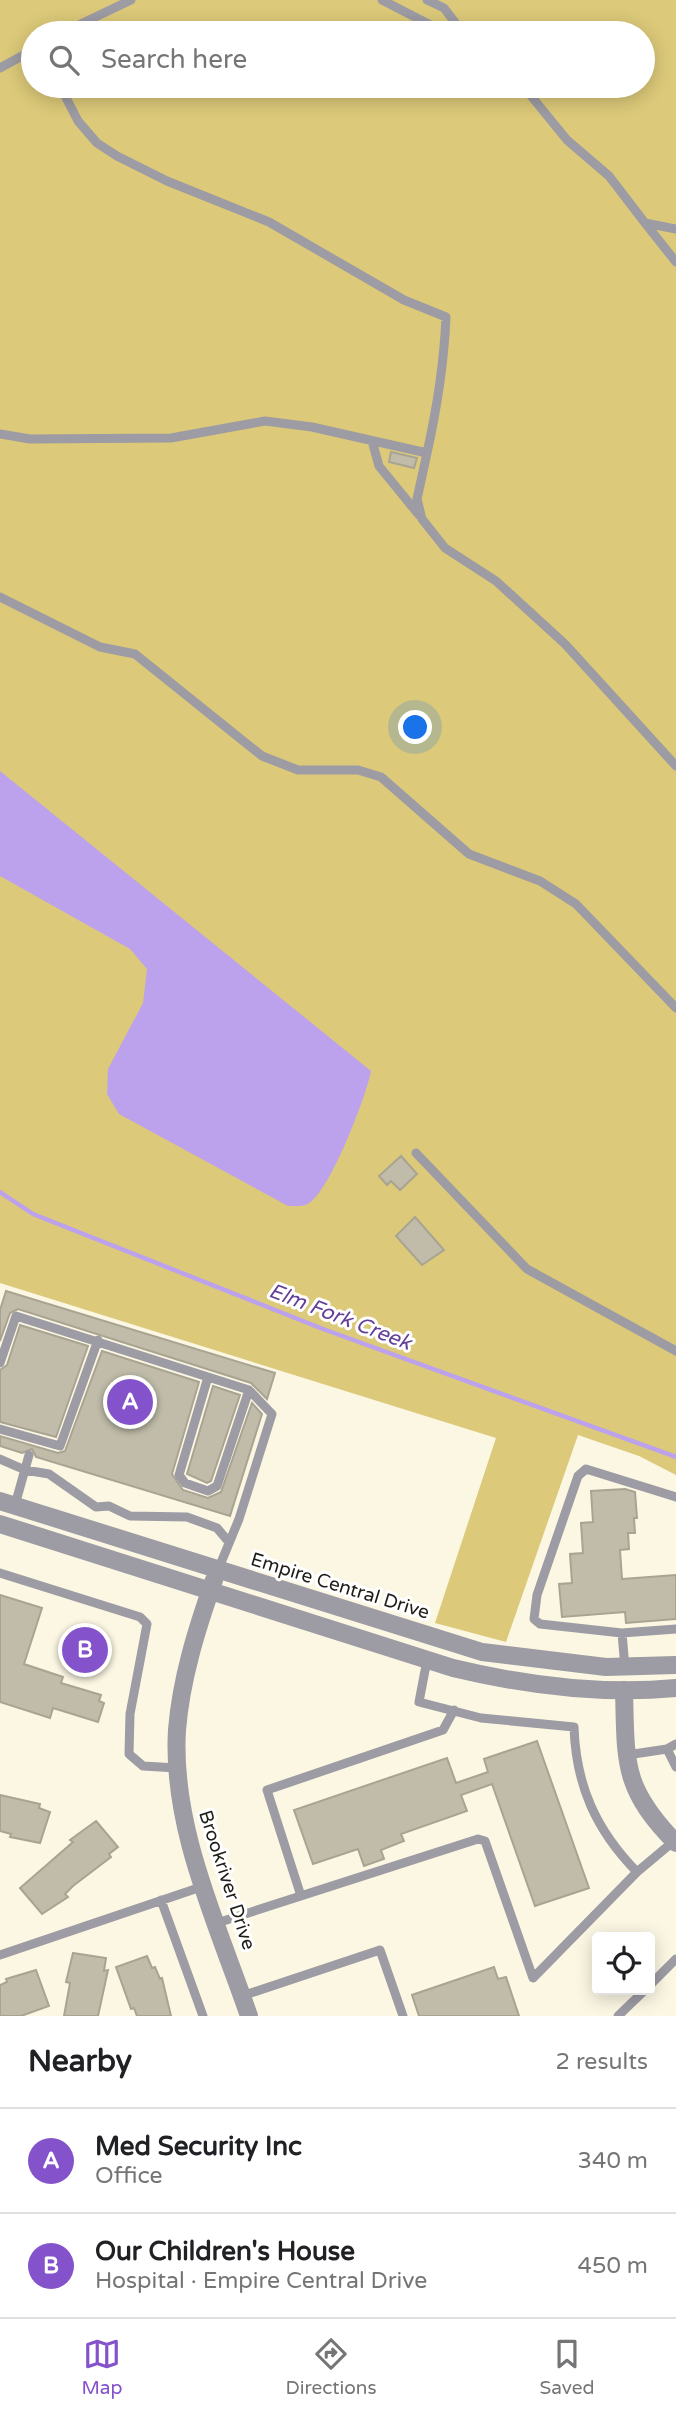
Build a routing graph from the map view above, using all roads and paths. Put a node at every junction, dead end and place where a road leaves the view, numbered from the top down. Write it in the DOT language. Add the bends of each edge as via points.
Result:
graph roads {
  1 [pos="131,0"];
  2 [pos="382,0"];
  3 [pos="427,0"];
  4 [pos="87,21"];
  5 [pos="423,21"];
  6 [pos="454,21"];
  7 [pos="21,57"];
  8 [pos="0,68"];
  9 [pos="66,98"];
  10 [pos="533,98"];
  11 [pos="645,223"];
  12 [pos="676,229"];
  13 [pos="676,262"];
  14 [pos="0,433"];
  15 [pos="372,441"];
  16 [pos="427,453"];
  17 [pos="422,519"];
  18 [pos="0,597"];
  19 [pos="676,766"];
  20 [pos="676,1008"];
  21 [pos="416,1153"];
  22 [pos="98,1340"];
  23 [pos="676,1351"];
  24 [pos="0,1363"];
  25 [pos="208,1377"];
  26 [pos="248,1390"];
  27 [pos="0,1429"];
  28 [pos="29,1455"];
  29 [pos="0,1460"];
  30 [pos="25,1470"];
  31 [pos="676,1497"];
  32 [pos="7,1503"];
  33 [pos="0,1524"];
  34 [pos="228,1541"];
  35 [pos="218,1570"];
  36 [pos="0,1573"];
  37 [pos="210,1591"];
  38 [pos="676,1629"];
  39 [pos="622,1633"];
  40 [pos="427,1660"];
  41 [pos="676,1665"];
  42 [pos="625,1668"];
  43 [pos="676,1688"];
  44 [pos="624,1690"];
  45 [pos="454,1710"];
  46 [pos="671,1747"];
  47 [pos="625,1755"];
  48 [pos="676,1767"];
  49 [pos="177,1768"];
  50 [pos="675,1842"];
  51 [pos="637,1872"];
  52 [pos="205,1885"];
  53 [pos="301,1896"];
  54 [pos="161,1900"];
  55 [pos="218,1923"];
  56 [pos="0,1955"];
  57 [pos="676,1959"];
  58 [pos="655,1980"];
  59 [pos="640,1995"];
  60 [pos="242,1996"];
  61 [pos="203,2016"];
  62 [pos="249,2016"];
  63 [pos="403,2016"];
  64 [pos="618,2016"];
  1 -- 4 [label="lane"];
  2 -- 5 [label="lane"];
  3 -- 6 [label="lane" via="444,8"];
  7 -- 8 [label="lane"];
  9 -- 16 [label="lane" via="97,143 117,156 270,222 404,300 446,317 445,358"];
  10 -- 11 [label="lane" via="567,140 609,176"];
  11 -- 12 [label="lane"];
  11 -- 13 [label="lane"];
  14 -- 15 [label="lane" via="30,439 171,438 265,421"];
  15 -- 16 [label="lane"];
  15 -- 17 [label="lane" via="379,466"];
  16 -- 17 [label="lane" via="417,499"];
  17 -- 19 [label="lane" via="445,548 478,566 565,644"];
  18 -- 20 [label="lane" via="100,647 135,654 262,756 280,765 382,777 469,854 541,881 576,904"];
  21 -- 23 [label="lane" via="527,1269"];
  22 -- 24 [label="lane" via="16,1317"];
  22 -- 25 [label="lane"];
  22 -- 27 [label="lane" via="60,1446"];
  25 -- 26 [label="lane"];
  25 -- 26 [label="lane" via="180,1475 185,1483 208,1491 217,1486"];
  26 -- 34 [label="lane" via="272,1414"];
  28 -- 30 [label="lane"];
  29 -- 30 [label="lane"];
  30 -- 32 [label="lane"];
  30 -- 34 [label="lane" via="49,1474 96,1507 108,1506 130,1516 187,1517 218,1528"];
  31 -- 39 [label="lane" via="603,1472 586,1469 578,1476 537,1595 534,1619 540,1624"];
  32 -- 35 [label="street, Empire Central Drive"];
  33 -- 37 [label="street"];
  34 -- 35 [label="lane"];
  35 -- 37 [label="street, Brookriver Drive"];
  35 -- 42 [label="street, Empire Central Drive" via="482,1652"];
  36 -- 49 [label="lane" via="140,1617 147,1624 130,1714 129,1754 143,1766"];
  37 -- 40 [label="street"];
  37 -- 49 [label="street, Brookriver Drive" via="184,1682"];
  38 -- 39 [label="lane"];
  39 -- 42 [label="lane"];
  40 -- 44 [label="street" via="495,1679"];
  40 -- 45 [label="lane" via="419,1702"];
  41 -- 42 [label="street, Empire Central Drive"];
  42 -- 44 [label="street"];
  43 -- 44 [label="street"];
  44 -- 47 [label="street"];
  45 -- 51 [label="lane" via="481,1718 574,1727 583,1793 618,1852"];
  45 -- 53 [label="lane" via="443,1730 267,1790"];
  46 -- 47 [label="lane"];
  46 -- 48 [label="lane"];
  47 -- 50 [label="street" via="644,1806"];
  49 -- 52 [label="street, Brookriver Drive" via="184,1816"];
  50 -- 51 [label="lane"];
  51 -- 53 [label="lane" via="533,1978 485,1841 470,1839"];
  52 -- 54 [label="lane"];
  52 -- 55 [label="street, Brookriver Drive"];
  53 -- 55 [label="lane"];
  54 -- 56 [label="lane"];
  54 -- 61 [label="lane"];
  55 -- 60 [label="street, Brookriver Drive"];
  57 -- 58 [label="lane"];
  59 -- 64 [label="lane"];
  60 -- 62 [label="street, Brookriver Drive"];
  60 -- 63 [label="lane" via="380,1950"];
}
